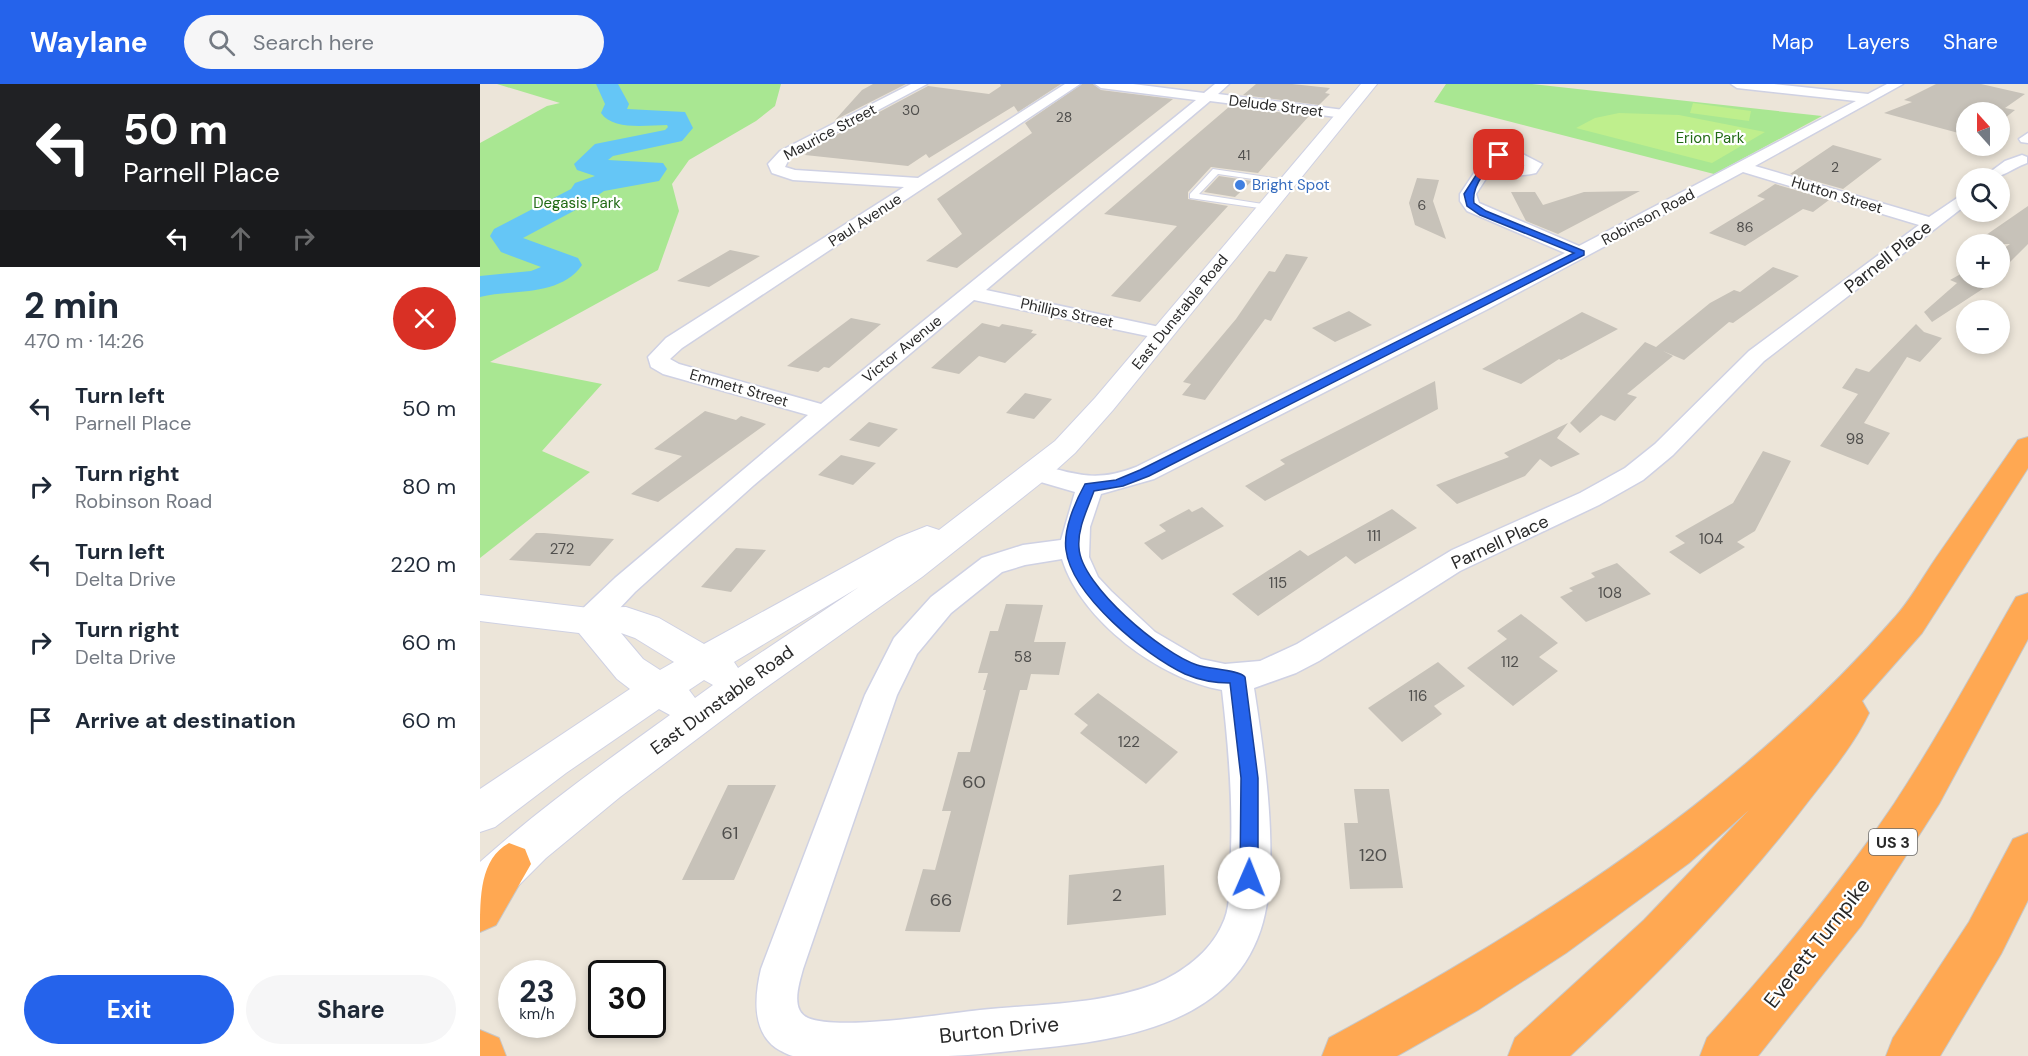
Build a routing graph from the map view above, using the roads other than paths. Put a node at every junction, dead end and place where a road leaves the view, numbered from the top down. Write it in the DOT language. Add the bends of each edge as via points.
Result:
graph roads {
  1 [pos="921,84"];
  2 [pos="1074,84"];
  3 [pos="1101,84"];
  4 [pos="1369,84"];
  5 [pos="1737,84"];
  6 [pos="1897,84"];
  7 [pos="1215,91"];
  8 [pos="1869,98"];
  9 [pos="1344,114"];
  10 [pos="2022,160"];
  11 [pos="1743,167"];
  12 [pos="2003,168"];
  13 [pos="1485,169"];
  14 [pos="1287,182"];
  15 [pos="921,183"];
  16 [pos="1956,205"];
  17 [pos="1266,207"];
  18 [pos="1931,224"];
  19 [pos="1581,253"];
  20 [pos="970,293"];
  21 [pos="1162,333"];
  22 [pos="658,358"];
  23 [pos="825,412"];
  24 [pos="2028,446"];
  25 [pos="1036,472"];
  26 [pos="1090,487"];
  27 [pos="971,519"];
  28 [pos="1072,548"];
  29 [pos="2028,606"];
  30 [pos="480,608"];
  31 [pos="589,621"];
  32 [pos="1910,624"];
  33 [pos="706,662"];
  34 [pos="1237,677"];
  35 [pos="741,685"];
  36 [pos="660,691"];
  37 [pos="701,715"];
  38 [pos="480,813"];
  39 [pos="2028,854"];
  40 [pos="495,878"];
  41 [pos="480,909"];
  42 [pos="1347,1056"];
  43 [pos="1533,1056"];
  44 [pos="1725,1056"];
  45 [pos="1911,1056"];
  1 -- 15 [label="street, Maurice Street" via="785,154 776,167 782,173 800,176"];
  2 -- 15 [label="street, Paul Avenue"];
  3 -- 7 [label="street, Delude Street"];
  4 -- 9 [label="street, East Dunstable Road"];
  5 -- 8 [label="street"];
  6 -- 8 [label="street, Robinson Road"];
  7 -- 9 [label="street, Delude Street"];
  7 -- 20 [label="street, Victor Avenue"];
  8 -- 11 [label="street, Robinson Road"];
  9 -- 14 [label="street, East Dunstable Road"];
  10 -- 12 [label="street"];
  11 -- 18 [label="street, Hutton Street"];
  11 -- 19 [label="street, Robinson Road"];
  13 -- 19 [label="street" via="1468,194 1470,204"];
  14 -- 17 [label="street, East Dunstable Road"];
  14 -- 17 [label="lane" via="1216,171 1193,195"];
  15 -- 22 [label="street, Paul Avenue"];
  16 -- 18 [label="street, Parnell Place"];
  17 -- 21 [label="street, East Dunstable Road"];
  18 -- 34 [label="street, Parnell Place" via="1752,359 1635,474 1582,504 1507,535 1419,581 1289,663 1258,675"];
  19 -- 26 [label="street, Robinson Road" via="1145,473 1119,484"];
  20 -- 21 [label="street, Phillips Street"];
  20 -- 23 [label="street, Victor Avenue"];
  21 -- 25 [label="street, East Dunstable Road" via="1080,432"];
  22 -- 23 [label="street, Emmett Street" via="671,369"];
  23 -- 31 [label="street, Victor Avenue" via="650,562"];
  24 -- 32 [label="highway"];
  25 -- 26 [label="street, Robinson Road"];
  25 -- 27 [label="street, East Dunstable Road"];
  26 -- 28 [label="street" via="1074,529"];
  27 -- 33 [label="street, East Dunstable Road" via="888,556"];
  27 -- 35 [label="street, East Dunstable Road" via="910,569"];
  28 -- 34 [label="street, Parnell Place" via="1089,585 1146,642 1190,669 1216,677"];
  28 -- 34 [label="street, Burton Drive" via="1012,558 971,579 941,604 913,636 893,668 782,969 776,997 784,1029 802,1039 840,1045 1080,1022 1159,1004 1182,994 1216,970 1238,938 1249,878 1249,778"];
  29 -- 44 [label="highway, Everett Turnpike / US 3" via="1933,778 1883,857 1820,944"];
  30 -- 31 [label="street"];
  31 -- 33 [label="street" via="637,623"];
  31 -- 36 [label="street" via="630,669"];
  32 -- 42 [label="highway" via="1802,738 1674,849 1507,966"];
  32 -- 43 [label="highway" via="1821,752 1728,864 1650,946"];
  33 -- 35 [label="street"];
  33 -- 36 [label="street, East Dunstable Road"];
  35 -- 37 [label="street, East Dunstable Road"];
  36 -- 37 [label="street"];
  36 -- 38 [label="street, East Dunstable Road"];
  37 -- 40 [label="street, East Dunstable Road" via="579,804"];
  39 -- 45 [label="highway" via="1985,938"];
  40 -- 41 [label="highway"];
}
